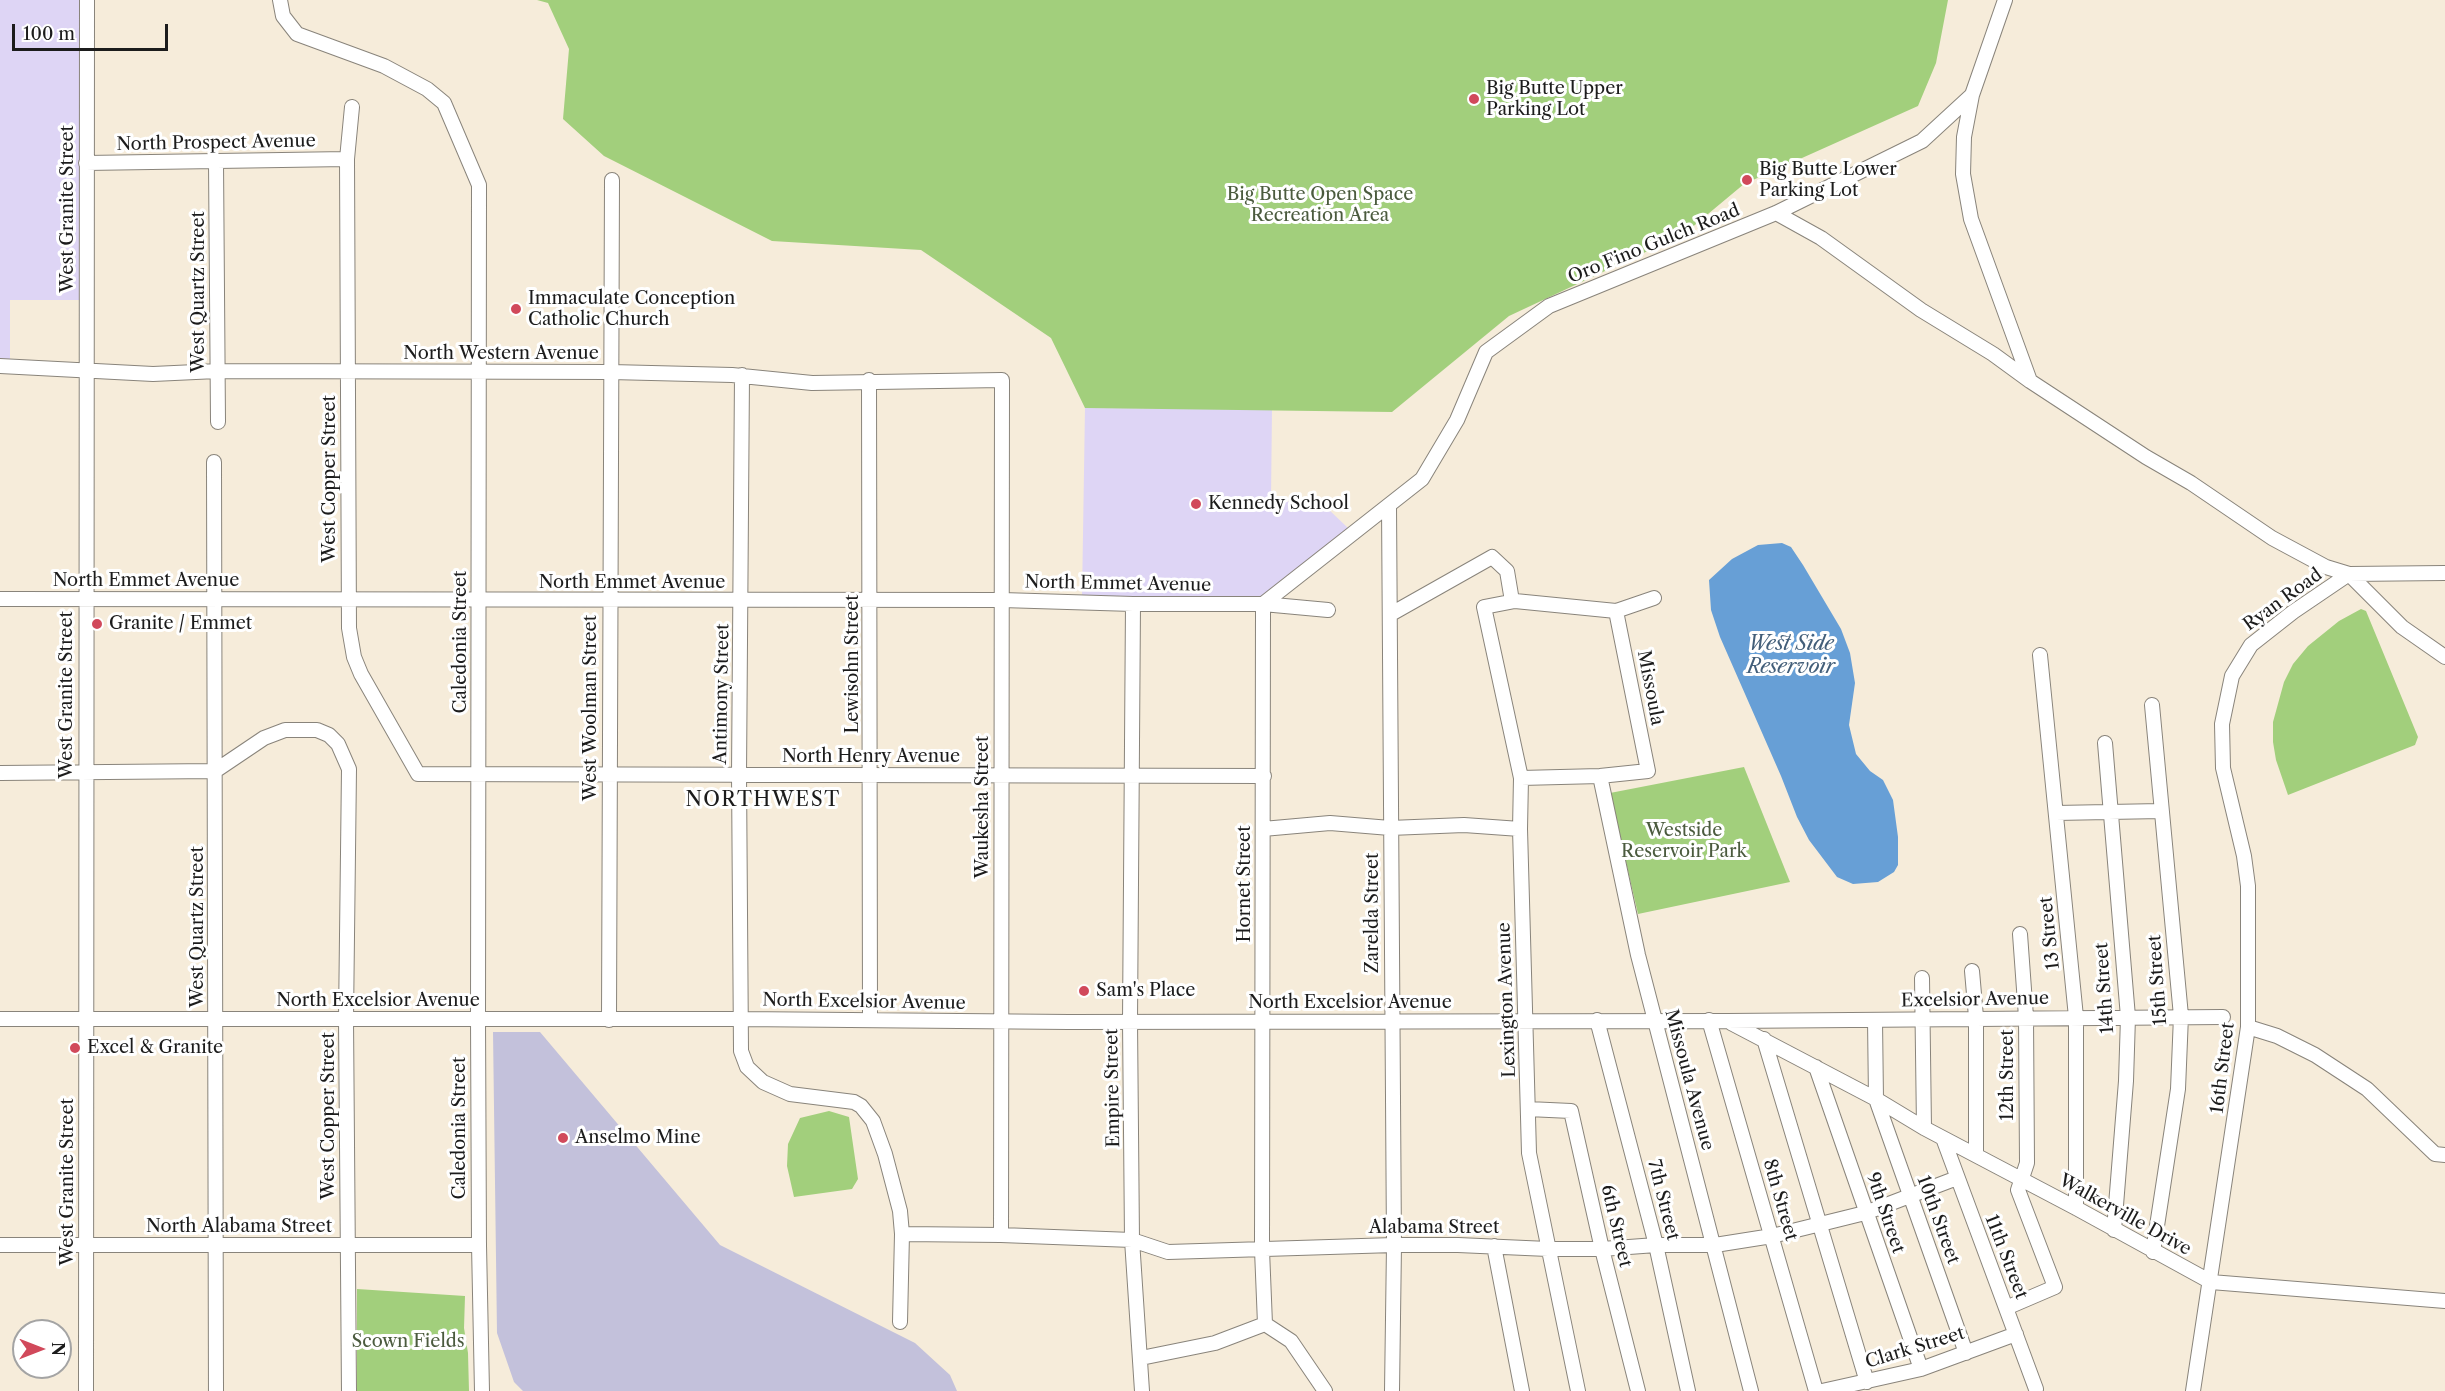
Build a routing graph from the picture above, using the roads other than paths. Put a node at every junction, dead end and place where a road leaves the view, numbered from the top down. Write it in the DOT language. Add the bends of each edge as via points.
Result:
graph roads {
  1 [pos="87,0"];
  2 [pos="280,0"];
  3 [pos="2005,0"];
  4 [pos="1972,95"];
  5 [pos="352,107"];
  6 [pos="347,159"];
  7 [pos="216,162"];
  8 [pos="86,164"];
  9 [pos="612,180"];
  10 [pos="1776,213"];
  11 [pos="0,366"];
  12 [pos="85,370"];
  13 [pos="217,371"];
  14 [pos="348,372"];
  15 [pos="479,372"];
  16 [pos="611,372"];
  17 [pos="742,375"];
  18 [pos="869,380"];
  19 [pos="1002,380"];
  20 [pos="2030,381"];
  21 [pos="218,422"];
  22 [pos="214,462"];
  23 [pos="1389,506"];
  24 [pos="2445,573"];
  25 [pos="2349,574"];
  26 [pos="1654,598"];
  27 [pos="0,599"];
  28 [pos="86,599"];
  29 [pos="213,599"];
  30 [pos="348,599"];
  31 [pos="479,600"];
  32 [pos="871,600"];
  33 [pos="1002,600"];
  34 [pos="609,601"];
  35 [pos="741,601"];
  36 [pos="1512,601"];
  37 [pos="1133,604"];
  38 [pos="1263,604"];
  39 [pos="1328,610"];
  40 [pos="1616,611"];
  41 [pos="1391,614"];
  42 [pos="2040,655"];
  43 [pos="2445,657"];
  44 [pos="2152,705"];
  45 [pos="2105,743"];
  46 [pos="215,771"];
  47 [pos="0,773"];
  48 [pos="85,773"];
  49 [pos="478,774"];
  50 [pos="739,774"];
  51 [pos="1002,774"];
  52 [pos="609,775"];
  53 [pos="870,775"];
  54 [pos="1133,775"];
  55 [pos="1264,776"];
  56 [pos="1600,776"];
  57 [pos="1521,778"];
  58 [pos="2161,811"];
  59 [pos="2112,812"];
  60 [pos="2056,813"];
  61 [pos="1390,828"];
  62 [pos="1263,829"];
  63 [pos="1520,829"];
  64 [pos="2244,856"];
  65 [pos="2020,934"];
  66 [pos="1972,971"];
  67 [pos="1922,978"];
  68 [pos="2181,1016"];
  69 [pos="1976,1017"];
  70 [pos="2026,1017"];
  71 [pos="2076,1017"];
  72 [pos="2128,1017"];
  73 [pos="2223,1017"];
  74 [pos="86,1018"];
  75 [pos="1923,1018"];
  76 [pos="0,1019"];
  77 [pos="217,1019"];
  78 [pos="346,1019"];
  79 [pos="478,1019"];
  80 [pos="740,1019"];
  81 [pos="609,1020"];
  82 [pos="870,1020"];
  83 [pos="1392,1020"];
  84 [pos="1597,1020"];
  85 [pos="1655,1020"];
  86 [pos="1709,1020"];
  87 [pos="1875,1020"];
  88 [pos="1130,1021"];
  89 [pos="1727,1021"];
  90 [pos="1000,1022"];
  91 [pos="1263,1022"];
  92 [pos="1526,1022"];
  93 [pos="2248,1027"];
  94 [pos="1764,1039"];
  95 [pos="1816,1067"];
  96 [pos="1876,1099"];
  97 [pos="1528,1109"];
  98 [pos="1924,1128"];
  99 [pos="1943,1138"];
  100 [pos="1976,1155"];
  101 [pos="2445,1155"];
  102 [pos="1957,1178"];
  103 [pos="2022,1179"];
  104 [pos="1910,1196"];
  105 [pos="2076,1208"];
  106 [pos="1865,1213"];
  107 [pos="1818,1223"];
  108 [pos="2114,1230"];
  109 [pos="902,1234"];
  110 [pos="1001,1235"];
  111 [pos="1772,1236"];
  112 [pos="1132,1240"];
  113 [pos="216,1244"];
  114 [pos="0,1245"];
  115 [pos="86,1245"];
  116 [pos="479,1245"];
  117 [pos="1394,1245"];
  118 [pos="1656,1245"];
  119 [pos="1714,1245"];
  120 [pos="347,1246"];
  121 [pos="1494,1246"];
  122 [pos="1548,1249"];
  123 [pos="1602,1249"];
  124 [pos="1262,1250"];
  125 [pos="2153,1252"];
  126 [pos="2211,1282"];
  127 [pos="2445,1301"];
  128 [pos="2006,1308"];
  129 [pos="900,1322"];
  130 [pos="1264,1324"];
  131 [pos="2016,1334"];
  132 [pos="1966,1353"];
  133 [pos="1142,1358"];
  134 [pos="1920,1369"];
  135 [pos="1867,1382"];
  136 [pos="2037,1389"];
  137 [pos="86,1391"];
  138 [pos="216,1391"];
  139 [pos="350,1391"];
  140 [pos="482,1391"];
  141 [pos="1142,1391"];
  142 [pos="1325,1391"];
  143 [pos="1392,1391"];
  144 [pos="1522,1391"];
  145 [pos="1578,1391"];
  146 [pos="1638,1391"];
  147 [pos="1688,1391"];
  148 [pos="1750,1391"];
  149 [pos="1816,1391"];
  150 [pos="1822,1391"];
  151 [pos="2193,1391"];
  1 -- 8 [label="street, West Granite Street"];
  2 -- 15 [label="street, Caledonia Street" via="283,16 297,34 384,66 427,88 444,103 479,185"];
  3 -- 4 [label="street, Oro Fino Gulch Road"];
  4 -- 10 [label="street, Oro Fino Gulch Road" via="1922,141"];
  4 -- 20 [label="street" via="1964,174 1971,219"];
  5 -- 6 [label="street, West Copper Street"];
  6 -- 7 [label="street, North Prospect Avenue"];
  6 -- 14 [label="street, West Copper Street"];
  7 -- 8 [label="street, North Prospect Avenue"];
  7 -- 13 [label="street, West Quartz Street"];
  8 -- 12 [label="street, West Granite Street"];
  9 -- 16 [label="street, West Woolman Street"];
  10 -- 20 [label="street" via="1821,238"];
  10 -- 23 [label="street, Oro Fino Gulch Road" via="1549,306 1486,352 1457,420 1422,479"];
  11 -- 12 [label="street, North Western Avenue"];
  12 -- 13 [label="street, North Western Avenue" via="153,374"];
  12 -- 28 [label="street, West Granite Street"];
  13 -- 14 [label="street, North Western Avenue"];
  13 -- 21 [label="street, West Quartz Street"];
  14 -- 15 [label="street, North Western Avenue"];
  14 -- 30 [label="street, West Copper Street"];
  15 -- 16 [label="street, North Western Avenue"];
  15 -- 31 [label="street, Caledonia Street"];
  16 -- 17 [label="street, North Western Avenue"];
  16 -- 34 [label="street, West Woolman Street"];
  17 -- 18 [label="street, North Western Avenue" via="812,383"];
  17 -- 35 [label="street, Antimony Street"];
  18 -- 19 [label="street, North Western Avenue"];
  18 -- 32 [label="street, Lewisohn Street"];
  19 -- 33 [label="street, Waukesha Street"];
  20 -- 25 [label="street" via="2272,538 2326,567"];
  22 -- 29 [label="street, West Quartz Street"];
  23 -- 38 [label="street"];
  23 -- 41 [label="street, Zarelda Street"];
  24 -- 25 [label="street, Ryan Road"];
  25 -- 43 [label="street" via="2402,627"];
  25 -- 64 [label="street, Ryan Road" via="2251,645 2232,676 2222,724 2223,768"];
  26 -- 40 [label="street"];
  27 -- 28 [label="street, North Emmet Avenue"];
  28 -- 29 [label="street, North Emmet Avenue"];
  28 -- 48 [label="street, West Granite Street"];
  29 -- 30 [label="street, North Emmet Avenue"];
  29 -- 46 [label="street, West Quartz Street"];
  30 -- 31 [label="street, North Emmet Avenue"];
  30 -- 49 [label="street, West Copper Street" via="354,657 418,774"];
  31 -- 34 [label="street, North Emmet Avenue"];
  31 -- 49 [label="street, Caledonia Street"];
  32 -- 33 [label="street, North Emmet Avenue"];
  32 -- 35 [label="street, North Emmet Avenue"];
  32 -- 53 [label="street, Lewisohn Street"];
  33 -- 37 [label="street, North Emmet Avenue"];
  33 -- 51 [label="street, Waukesha Street"];
  34 -- 35 [label="street, North Emmet Avenue"];
  34 -- 52 [label="street, West Woolman Street"];
  35 -- 50 [label="street, Antimony Street"];
  36 -- 40 [label="street"];
  36 -- 41 [label="street" via="1507,571 1492,557"];
  36 -- 57 [label="street, Lexington Avenue" via="1484,607"];
  37 -- 38 [label="street, North Emmet Avenue"];
  37 -- 54 [label="street, Empire Street"];
  38 -- 39 [label="street, North Emmet Avenue"];
  38 -- 55 [label="street, Hornet Street"];
  40 -- 56 [label="street, Missoula" via="1648,771"];
  41 -- 61 [label="street, Zarelda Street"];
  42 -- 60 [label="street, 13 Street"];
  44 -- 58 [label="street, 15th Street"];
  45 -- 59 [label="street, 14th Street"];
  46 -- 48 [label="street"];
  46 -- 77 [label="street, West Quartz Street"];
  46 -- 78 [label="street, West Copper Street" via="264,738 285,730 317,730 338,744 349,769"];
  47 -- 48 [label="street"];
  48 -- 74 [label="street, West Granite Street"];
  49 -- 52 [label="street, North Henry Avenue"];
  49 -- 79 [label="street, Caledonia Street"];
  50 -- 52 [label="street, North Henry Avenue"];
  50 -- 53 [label="street, North Henry Avenue"];
  50 -- 80 [label="street, Antimony Street"];
  51 -- 53 [label="street, North Henry Avenue"];
  51 -- 54 [label="street, North Henry Avenue"];
  51 -- 90 [label="street, Waukesha Street"];
  52 -- 81 [label="street, West Woolman Street"];
  53 -- 82 [label="street, Lewisohn Street"];
  54 -- 55 [label="street, North Henry Avenue"];
  54 -- 88 [label="street, Empire Street"];
  55 -- 62 [label="street, Hornet Street"];
  56 -- 57 [label="street"];
  56 -- 85 [label="street, Missoula Avenue"];
  57 -- 63 [label="street, Lexington Avenue"];
  58 -- 59 [label="street"];
  58 -- 68 [label="street, 15th Street"];
  59 -- 60 [label="street"];
  59 -- 72 [label="street, 14th Street"];
  60 -- 71 [label="street, 13 Street"];
  61 -- 62 [label="street" via="1330,823"];
  61 -- 63 [label="street" via="1464,825"];
  61 -- 83 [label="street, Zarelda Street"];
  62 -- 91 [label="street, Hornet Street"];
  63 -- 92 [label="street, Lexington Avenue"];
  64 -- 93 [label="street, 16th Street" via="2248,886"];
  65 -- 70 [label="street, 12th Street"];
  66 -- 69 [label="street"];
  67 -- 75 [label="street"];
  68 -- 72 [label="street, Excelsior Avenue"];
  68 -- 73 [label="street, Excelsior Avenue"];
  68 -- 125 [label="street, 15th Street" via="2178,1089"];
  69 -- 70 [label="street, Excelsior Avenue"];
  69 -- 75 [label="street, Excelsior Avenue"];
  69 -- 100 [label="street"];
  70 -- 71 [label="street, Excelsior Avenue"];
  70 -- 103 [label="street, 12th Street" via="2027,1163"];
  71 -- 72 [label="street, Excelsior Avenue"];
  71 -- 105 [label="street, 13 Street"];
  72 -- 108 [label="street, 14th Street"];
  74 -- 76 [label="street, North Excelsior Avenue"];
  74 -- 77 [label="street, North Excelsior Avenue"];
  74 -- 115 [label="street, West Granite Street"];
  75 -- 87 [label="street, Excelsior Avenue"];
  75 -- 98 [label="street"];
  77 -- 78 [label="street, North Excelsior Avenue"];
  77 -- 113 [label="street, West Quartz Street"];
  78 -- 79 [label="street, North Excelsior Avenue"];
  78 -- 120 [label="street, West Copper Street"];
  79 -- 81 [label="street, North Excelsior Avenue"];
  79 -- 116 [label="street, Caledonia Street"];
  80 -- 81 [label="street, North Excelsior Avenue"];
  80 -- 82 [label="street, North Excelsior Avenue"];
  80 -- 109 [label="street, Antimony Street" via="743,1059 763,1082 790,1094 842,1099 861,1106 873,1121 900,1210"];
  82 -- 90 [label="street, North Excelsior Avenue"];
  83 -- 91 [label="street, North Excelsior Avenue"];
  83 -- 92 [label="street, North Excelsior Avenue"];
  83 -- 117 [label="street, Zarelda Street"];
  84 -- 85 [label="street, North Excelsior Avenue"];
  84 -- 92 [label="street, North Excelsior Avenue"];
  84 -- 118 [label="street, 7th Street"];
  85 -- 86 [label="street, North Excelsior Avenue"];
  85 -- 119 [label="street, Missoula Avenue"];
  86 -- 89 [label="street, North Excelsior Avenue"];
  86 -- 111 [label="street, 8th Street"];
  87 -- 89 [label="street, Excelsior Avenue"];
  87 -- 96 [label="street, 10th Street"];
  88 -- 90 [label="street, North Excelsior Avenue"];
  88 -- 91 [label="street, North Excelsior Avenue"];
  88 -- 112 [label="street, Empire Street"];
  89 -- 94 [label="street, Walkerville Drive"];
  90 -- 110 [label="street, Waukesha Street"];
  91 -- 124 [label="street, Hornet Street"];
  92 -- 97 [label="street, Lexington Avenue"];
  93 -- 101 [label="street" via="2315,1055 2367,1089 2435,1154"];
  93 -- 126 [label="street, 16th Street"];
  94 -- 95 [label="street, Walkerville Drive"];
  94 -- 107 [label="street"];
  95 -- 96 [label="street, Walkerville Drive"];
  95 -- 106 [label="street, 9th Street"];
  96 -- 98 [label="street, Walkerville Drive"];
  96 -- 104 [label="street, 10th Street"];
  97 -- 122 [label="street, Lexington Avenue" via="1529,1153"];
  97 -- 123 [label="street, 6th Street" via="1571,1111"];
  98 -- 99 [label="street, Walkerville Drive"];
  99 -- 100 [label="street, Walkerville Drive"];
  99 -- 102 [label="street, 11th Street"];
  100 -- 103 [label="street, Walkerville Drive"];
  102 -- 104 [label="street, Alabama Street"];
  102 -- 128 [label="street, 11th Street"];
  103 -- 105 [label="street, Walkerville Drive"];
  103 -- 128 [label="street" via="2019,1194 2055,1287"];
  104 -- 106 [label="street, Alabama Street"];
  104 -- 132 [label="street, 10th Street"];
  105 -- 108 [label="street, Walkerville Drive"];
  106 -- 107 [label="street, Alabama Street"];
  106 -- 134 [label="street, 9th Street"];
  107 -- 111 [label="street, Alabama Street"];
  107 -- 135 [label="street"];
  108 -- 125 [label="street, Walkerville Drive"];
  109 -- 110 [label="street, Alabama Street"];
  109 -- 129 [label="street"];
  110 -- 112 [label="street, Alabama Street"];
  111 -- 119 [label="street, Alabama Street"];
  111 -- 149 [label="street, 8th Street"];
  112 -- 124 [label="street, Alabama Street" via="1168,1252"];
  112 -- 133 [label="street, Empire Street"];
  113 -- 115 [label="street, North Alabama Street"];
  113 -- 120 [label="street, North Alabama Street"];
  113 -- 138 [label="street, West Quartz Street"];
  114 -- 115 [label="street, North Alabama Street"];
  115 -- 137 [label="street, West Granite Street"];
  116 -- 120 [label="street, North Alabama Street"];
  116 -- 140 [label="street, Caledonia Street"];
  117 -- 121 [label="street, Alabama Street"];
  117 -- 124 [label="street, Alabama Street"];
  117 -- 143 [label="street, Zarelda Street"];
  118 -- 119 [label="street, Alabama Street"];
  118 -- 123 [label="street, Alabama Street"];
  118 -- 147 [label="street, 7th Street"];
  119 -- 148 [label="street, Missoula Avenue"];
  120 -- 139 [label="street, West Copper Street"];
  121 -- 122 [label="street, Alabama Street"];
  121 -- 144 [label="street"];
  122 -- 123 [label="street, Alabama Street"];
  122 -- 145 [label="street, Lexington Avenue"];
  123 -- 146 [label="street, 6th Street"];
  124 -- 130 [label="street, Hornet Street"];
  125 -- 126 [label="street, Walkerville Drive"];
  126 -- 127 [label="street, Walkerville Drive"];
  126 -- 151 [label="street"];
  128 -- 131 [label="street, 11th Street"];
  130 -- 133 [label="street" via="1215,1343"];
  130 -- 142 [label="street" via="1291,1341"];
  131 -- 132 [label="street, Clark Street"];
  131 -- 136 [label="street, 11th Street"];
  132 -- 134 [label="street, Clark Street"];
  133 -- 141 [label="street, Empire Street"];
  134 -- 135 [label="street, Clark Street"];
  135 -- 150 [label="street, Clark Street"];
}
